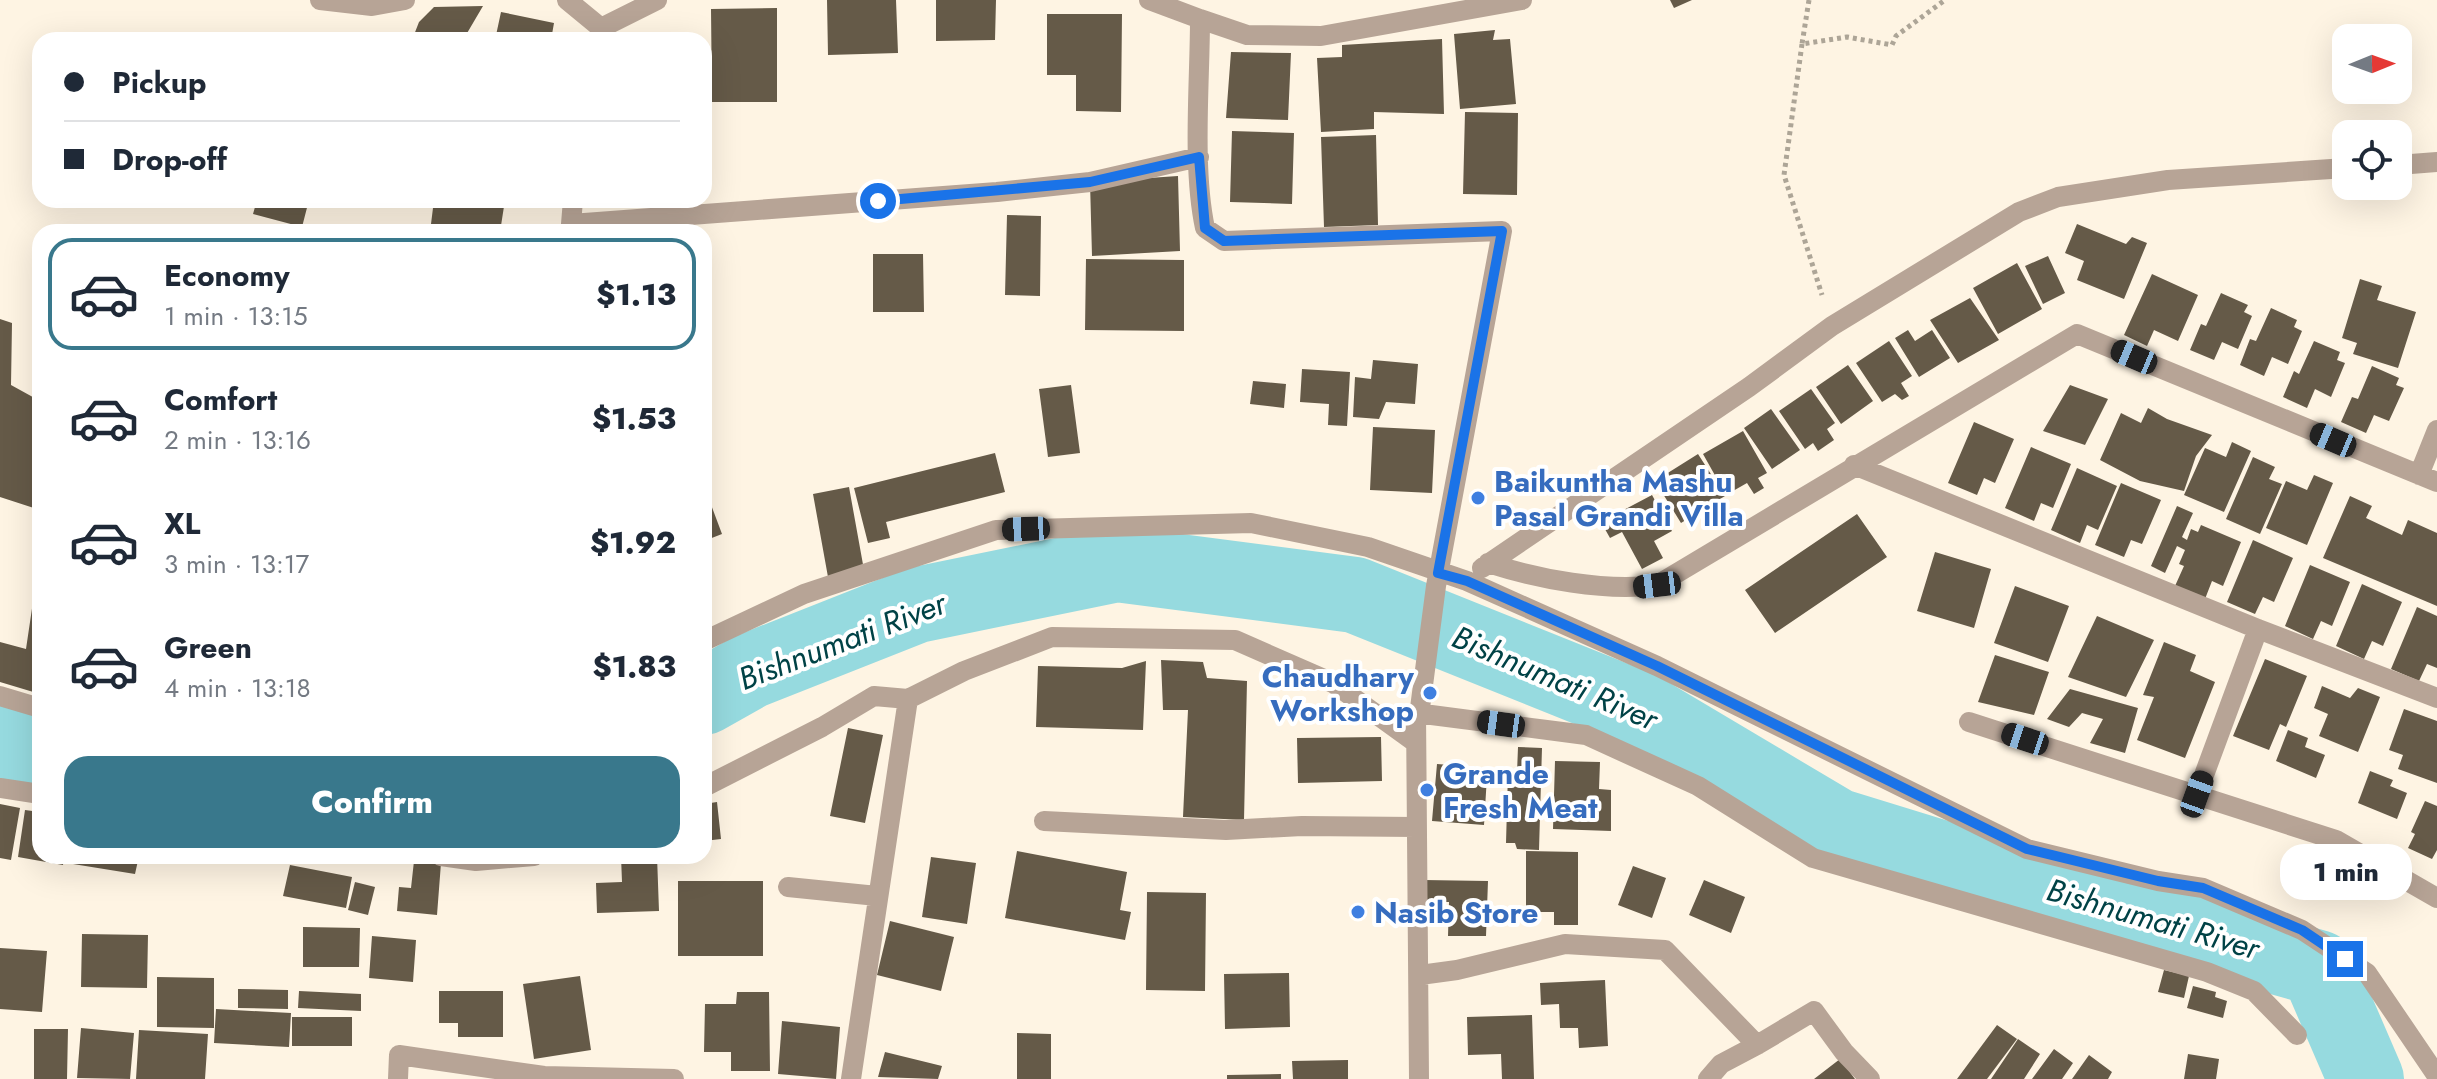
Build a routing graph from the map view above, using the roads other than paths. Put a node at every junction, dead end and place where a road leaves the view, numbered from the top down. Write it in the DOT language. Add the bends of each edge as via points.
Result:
graph roads {
  1 [pos="320,0"];
  2 [pos="405,0"];
  3 [pos="567,0"];
  4 [pos="657,0"];
  5 [pos="1149,0"];
  6 [pos="1522,0"];
  7 [pos="1500,2"];
  8 [pos="1200,19"];
  9 [pos="598,32"];
  10 [pos="603,32"];
  11 [pos="1199,157"];
  12 [pos="2437,162"];
  13 [pos="2412,164"];
  14 [pos="2332,169"];
  15 [pos="571,224"];
  16 [pos="2437,430"];
  17 [pos="1854,465"];
  18 [pos="2428,479"];
  19 [pos="1488,563"];
  20 [pos="1437,580"];
  21 [pos="1467,581"];
  22 [pos="2258,629"];
  23 [pos="712,637"];
  24 [pos="0,696"];
  25 [pos="2437,698"];
  26 [pos="908,699"];
  27 [pos="32,706"];
  28 [pos="1418,711"];
  29 [pos="1969,722"];
  30 [pos="1416,743"];
  31 [pos="712,783"];
  32 [pos="0,788"];
  33 [pos="32,793"];
  34 [pos="2197,794"];
  35 [pos="1044,821"];
  36 [pos="1416,827"];
  37 [pos="788,887"];
  38 [pos="877,896"];
  39 [pos="2437,898"];
  40 [pos="1420,975"];
  41 [pos="2297,1035"];
  42 [pos="1757,1045"];
  43 [pos="2437,1076"];
  44 [pos="398,1079"];
  45 [pos="674,1079"];
  46 [pos="851,1079"];
  47 [pos="1419,1079"];
  48 [pos="1708,1079"];
  49 [pos="1870,1079"];
  1 -- 2 [label="street" via="372,6"];
  3 -- 9 [label="street"];
  4 -- 10 [label="street"];
  5 -- 8 [label="street"];
  6 -- 7 [label="street"];
  7 -- 8 [label="street" via="1321,36 1247,35"];
  8 -- 11 [label="street"];
  11 -- 15 [label="street" via="1044,187"];
  11 -- 20 [label="street" via="1205,228 1224,241 1502,231"];
  12 -- 13 [label="street"];
  14 -- 19 [label="street" via="2168,180 2058,197 2019,212 1832,326"];
  16 -- 18 [label="street"];
  17 -- 18 [label="street" via="2077,334"];
  17 -- 19 [label="street" via="1657,585 1557,580"];
  17 -- 22 [label="street"];
  19 -- 21 [label="street"];
  20 -- 21 [label="street"];
  20 -- 23 [label="street" via="1368,547 1251,523 996,530 804,594"];
  20 -- 28 [label="street"];
  21 -- 43 [label="street" via="1657,666 2027,849 2203,888 2302,930 2367,973"];
  22 -- 25 [label="street"];
  22 -- 34 [label="street"];
  24 -- 27 [label="street"];
  26 -- 30 [label="street" via="1052,637 1235,640 1333,683"];
  26 -- 31 [label="street" via="874,696"];
  26 -- 38 [label="street"];
  28 -- 30 [label="street"];
  28 -- 41 [label="street" via="1586,735 1698,786 1813,858 2207,972 2254,991"];
  29 -- 34 [label="street"];
  30 -- 36 [label="street"];
  32 -- 33 [label="street"];
  34 -- 39 [label="street" via="2336,840"];
  35 -- 36 [label="street" via="1226,830"];
  36 -- 40 [label="street"];
  37 -- 38 [label="street"];
  38 -- 46 [label="street"];
  40 -- 42 [label="street" via="1565,944 1665,950"];
  40 -- 47 [label="street"];
  42 -- 48 [label="street" via="1721,1064"];
  42 -- 49 [label="street" via="1814,1011"];
  44 -- 45 [label="street" via="399,1055 544,1076"];
}
